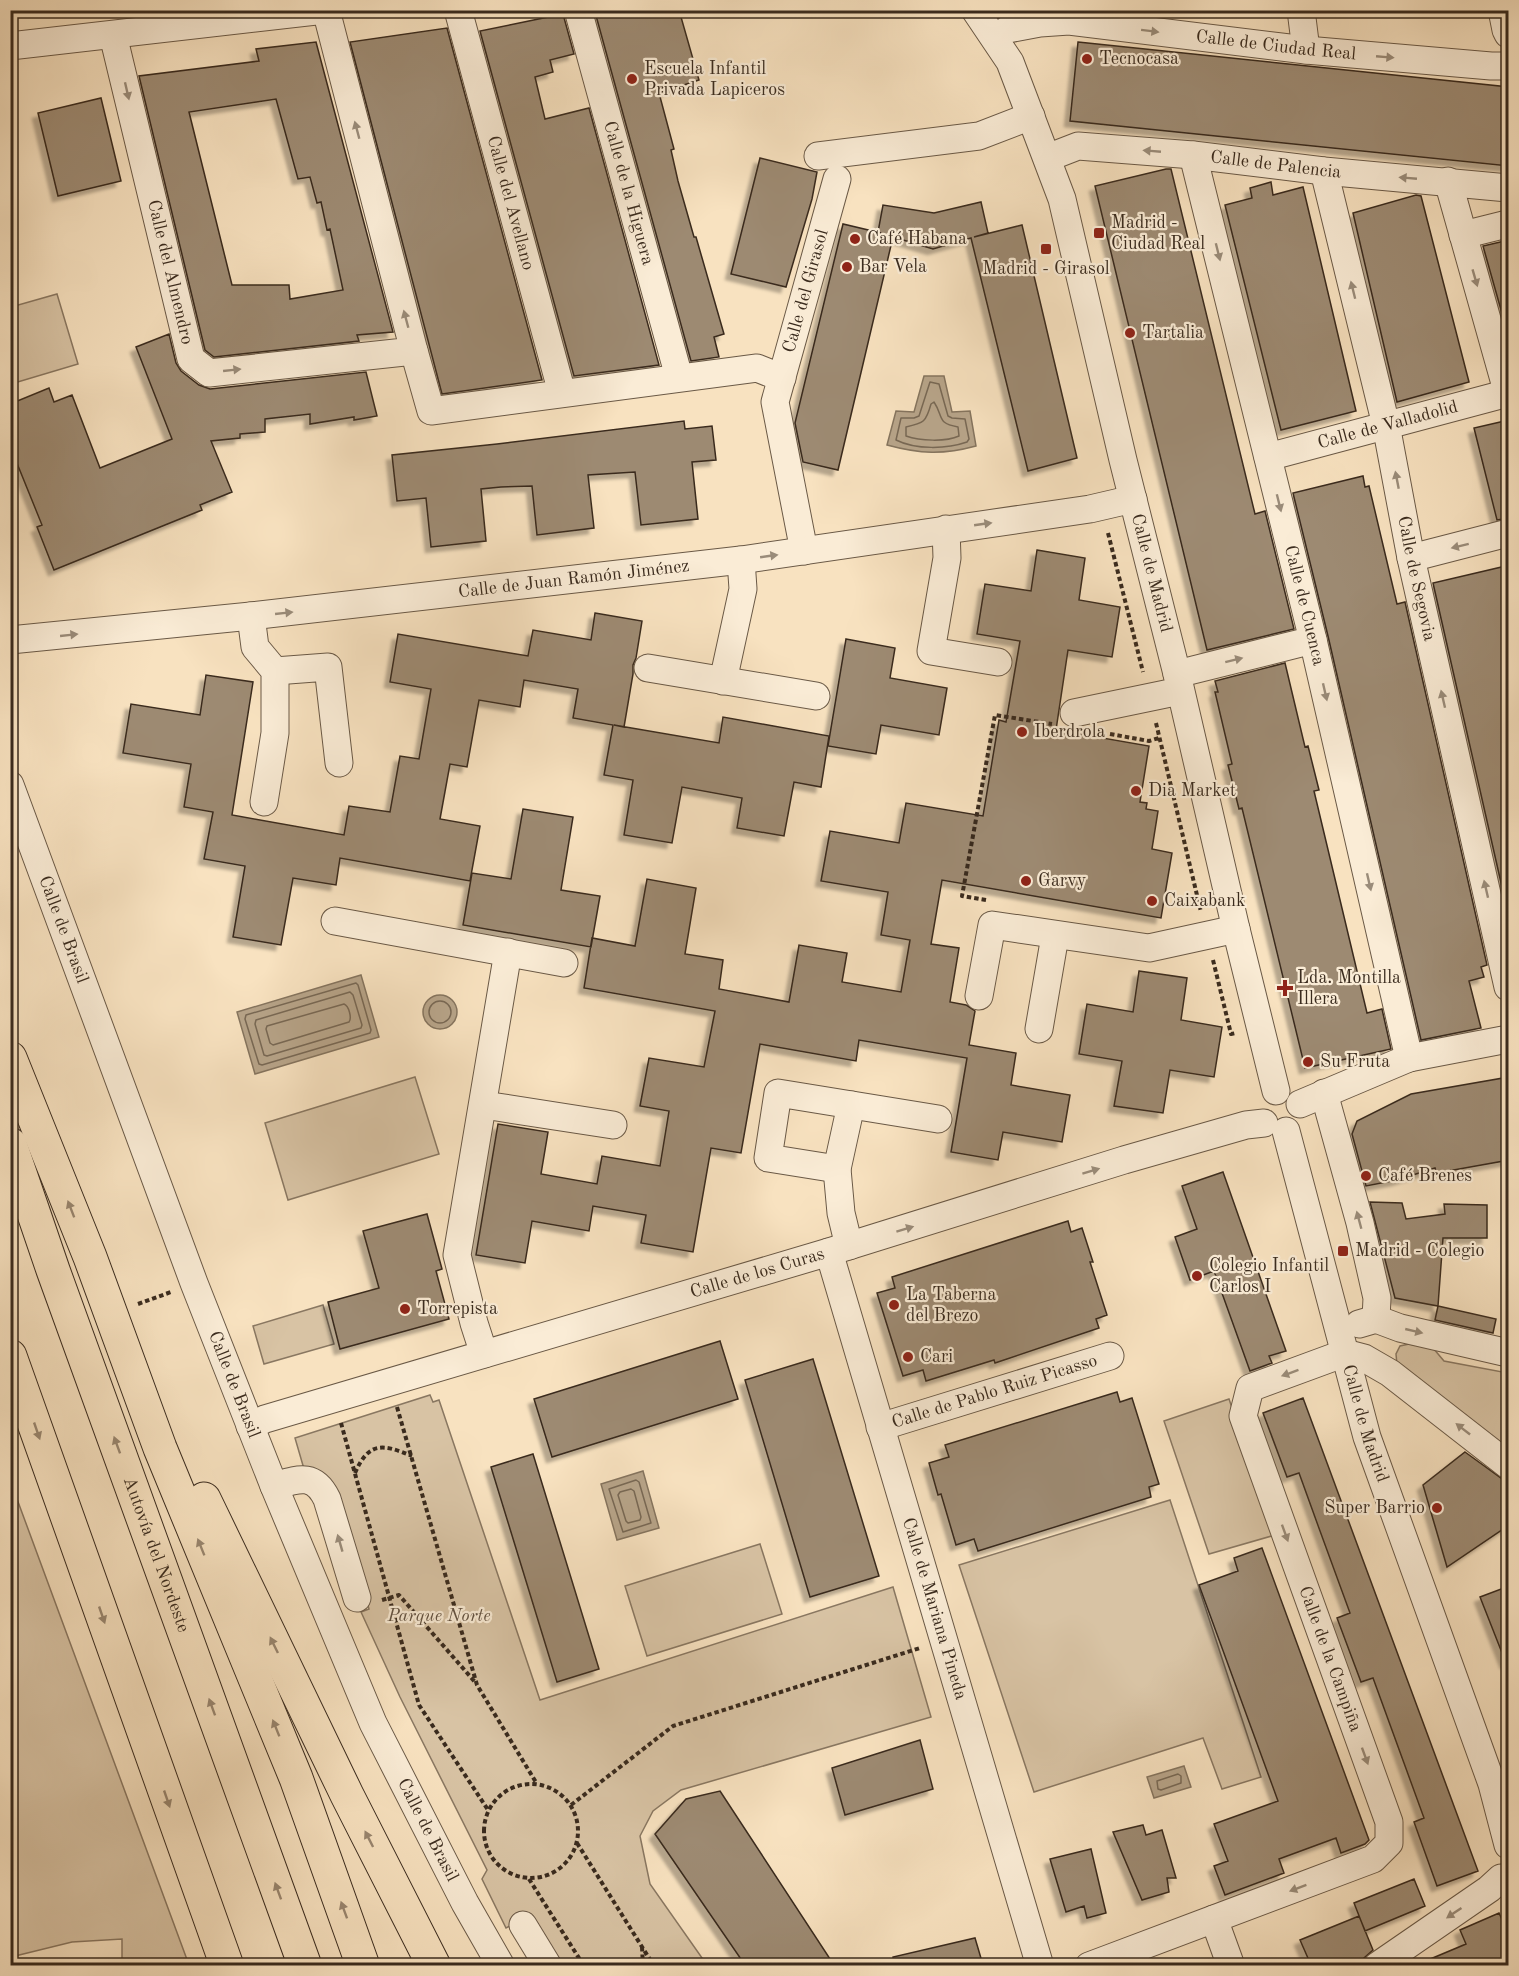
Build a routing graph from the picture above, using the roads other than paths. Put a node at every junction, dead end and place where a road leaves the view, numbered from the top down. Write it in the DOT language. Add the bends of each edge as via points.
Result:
graph roads {
  1 [pos="325,10"];
  2 [pos="458,10"];
  3 [pos="578,10"];
  4 [pos="975,10"];
  5 [pos="1301,10"];
  6 [pos="1502,10"];
  7 [pos="280,13"];
  8 [pos="1006,20"];
  9 [pos="113,34"];
  10 [pos="1509,34"];
  11 [pos="10,46"];
  12 [pos="1306,50"];
  13 [pos="1010,62"];
  14 [pos="1509,66"];
  15 [pos="1031,116"];
  16 [pos="1193,155"];
  17 [pos="818,156"];
  18 [pos="1047,158"];
  19 [pos="1324,171"];
  20 [pos="837,179"];
  21 [pos="1448,181"];
  22 [pos="1509,188"];
  23 [pos="1507,224"];
  24 [pos="1463,236"];
  25 [pos="414,351"];
  26 [pos="679,377"];
  27 [pos="778,390"];
  28 [pos="562,393"];
  29 [pos="1508,394"];
  30 [pos="1386,425"];
  31 [pos="1268,457"];
  32 [pos="1133,499"];
  33 [pos="946,529"];
  34 [pos="1509,533"];
  35 [pos="804,551"];
  36 [pos="1411,558"];
  37 [pos="741,560"];
  38 [pos="251,616"];
  39 [pos="10,640"];
  40 [pos="1313,640"];
  41 [pos="998,662"];
  42 [pos="648,668"];
  43 [pos="274,671"];
  44 [pos="723,681"];
  45 [pos="1179,682"];
  46 [pos="816,696"];
  47 [pos="1067,719"];
  48 [pos="339,764"];
  49 [pos="10,785"];
  50 [pos="264,802"];
  51 [pos="335,921"];
  52 [pos="1236,929"];
  53 [pos="1055,936"];
  54 [pos="508,952"];
  55 [pos="564,963"];
  56 [pos="1509,987"];
  57 [pos="979,996"];
  58 [pos="1039,1029"];
  59 [pos="1509,1039"];
  60 [pos="10,1058"];
  61 [pos="1409,1058"];
  62 [pos="1276,1092"];
  63 [pos="1312,1098"];
  64 [pos="484,1105"];
  65 [pos="851,1105"];
  66 [pos="938,1119"];
  67 [pos="613,1125"];
  68 [pos="1275,1127"];
  69 [pos="10,1144"];
  70 [pos="837,1169"];
  71 [pos="839,1249"];
  72 [pos="90,1257"];
  73 [pos="1376,1319"];
  74 [pos="1341,1342"];
  75 [pos="1509,1353"];
  76 [pos="484,1354"];
  77 [pos="10,1356"];
  78 [pos="1110,1356"];
  79 [pos="250,1426"];
  80 [pos="880,1427"];
  81 [pos="1509,1465"];
  82 [pos="274,1486"];
  83 [pos="367,1600"];
  84 [pos="1509,1846"];
  85 [pos="1505,1882"];
  86 [pos="1214,1919"];
  87 [pos="523,1925"];
  88 [pos="227,1965"];
  89 [pos="305,1965"];
  90 [pos="363,1965"];
  91 [pos="434,1965"];
  92 [pos="501,1965"];
  93 [pos="548,1965"];
  94 [pos="1040,1965"];
  95 [pos="1089,1965"];
  96 [pos="1231,1965"];
  97 [pos="1377,1965"];
  1 -- 7 [label="street"];
  25 -- 1 [label="street, one-way"];
  2 -- 28 [label="street, Calle del Avellano"];
  3 -- 26 [label="street, Calle de la Higuera"];
  4 -- 13 [label="street, Calle de Madrid"];
  5 -- 12 [label="street"];
  6 -- 10 [label="street"];
  7 -- 9 [label="street"];
  8 -- 12 [label="street, Calle de Ciudad Real, one-way" via="1069,21"];
  8 -- 13 [label="street, Calle de Madrid"];
  9 -- 11 [label="street"];
  9 -- 25 [label="street, Calle del Almendro, one-way" via="191,359 209,373"];
  12 -- 14 [label="street, Calle de Ciudad Real, one-way"];
  13 -- 15 [label="street, Calle de Madrid"];
  15 -- 17 [label="street" via="979,136"];
  15 -- 18 [label="street, Calle de Madrid"];
  16 -- 18 [label="street, Calle de Palencia, one-way" via="1078,146"];
  16 -- 19 [label="street, Calle de Palencia"];
  16 -- 31 [label="street, Calle de Cuenca, one-way"];
  18 -- 32 [label="street, Calle de Madrid" via="1062,199"];
  21 -- 19 [label="street, Calle de Palencia, one-way"];
  30 -- 19 [label="street, Calle de Segovia, one-way"];
  20 -- 27 [label="street, Calle del Girasol"];
  21 -- 22 [label="street, Calle de Palencia"];
  21 -- 24 [label="street"];
  23 -- 24 [label="street"];
  24 -- 29 [label="street, one-way"];
  25 -- 28 [label="street" via="431,411"];
  26 -- 27 [label="street" via="757,368"];
  26 -- 28 [label="street"];
  27 -- 35 [label="street"];
  29 -- 30 [label="street, Calle de Valladolid"];
  30 -- 31 [label="street, Calle de Valladolid"];
  36 -- 30 [label="street, Calle de Segovia, one-way"];
  31 -- 40 [label="street, Calle de Cuenca, one-way"];
  33 -- 32 [label="street, Calle de Juan Ramón Jiménez, one-way" via="1090,509"];
  32 -- 45 [label="street, Calle de Madrid"];
  33 -- 35 [label="street, Calle de Juan Ramón Jiménez"];
  33 -- 41 [label="street" via="947,558 931,651"];
  34 -- 36 [label="street, one-way"];
  37 -- 35 [label="street, Calle de Juan Ramón Jiménez, one-way"];
  56 -- 36 [label="street, Calle de Segovia, one-way"];
  38 -- 37 [label="street, Calle de Juan Ramón Jiménez, one-way"];
  37 -- 44 [label="street" via="743,589"];
  39 -- 38 [label="street, Calle de Juan Ramón Jiménez, one-way"];
  38 -- 43 [label="street" via="255,646"];
  45 -- 40 [label="street, one-way"];
  40 -- 61 [label="street, Calle de Cuenca, one-way"];
  42 -- 44 [label="street"];
  43 -- 48 [label="street" via="328,667"];
  43 -- 50 [label="street" via="275,733"];
  44 -- 46 [label="street"];
  45 -- 47 [label="street" via="1150,697"];
  45 -- 52 [label="street, Calle de Madrid"];
  49 -- 79 [label="street, Calle de Brasil"];
  51 -- 54 [label="street"];
  52 -- 53 [label="street" via="1149,948"];
  52 -- 62 [label="street, Calle de Madrid"];
  53 -- 57 [label="street" via="992,926"];
  53 -- 58 [label="street"];
  54 -- 55 [label="street"];
  54 -- 64 [label="street"];
  59 -- 61 [label="street"];
  72 -- 60 [label="highway, one-way"];
  61 -- 63 [label="street"];
  62 -- 63 [label="street"];
  62 -- 68 [label="street" via="1267,1096 1261,1114"];
  63 -- 68 [label="street" via="1294,1127"];
  73 -- 63 [label="street, one-way" via="1377,1298 1363,1233"];
  64 -- 67 [label="street"];
  64 -- 76 [label="street" via="457,1255"];
  65 -- 66 [label="street"];
  65 -- 70 [label="street, Calle de Mariana Pineda"];
  65 -- 70 [label="street" via="778,1093 768,1158"];
  71 -- 68 [label="street, Calle de los Curas, one-way" via="1231,1129"];
  68 -- 74 [label="street, Calle de Madrid"];
  89 -- 69 [label="highway, Autovía del Nordeste, one-way"];
  70 -- 71 [label="street, Calle de Mariana Pineda"];
  71 -- 76 [label="street, Calle de los Curas"];
  71 -- 80 [label="street, Calle de Mariana Pineda"];
  90 -- 72 [label="highway, one-way" via="296,1778 160,1448"];
  91 -- 72 [label="highway, one-way" via="176,1443"];
  73 -- 74 [label="street"];
  73 -- 75 [label="street, one-way"];
  81 -- 74 [label="street, one-way" via="1390,1373"];
  74 -- 84 [label="street, Calle de Madrid" via="1367,1437 1492,1784"];
  74 -- 86 [label="street, Calle de la Campiña, one-way" via="1250,1388 1243,1416 1389,1822 1389,1843 1373,1859"];
  76 -- 79 [label="street, Calle de los Curas"];
  77 -- 88 [label="highway, one-way"];
  78 -- 80 [label="street, Calle de Pablo Ruiz Picasso"];
  79 -- 82 [label="street, Calle de Brasil"];
  80 -- 94 [label="street, Calle de Mariana Pineda"];
  83 -- 82 [label="street, one-way" via="321,1488 299,1478"];
  82 -- 92 [label="street, Calle de Brasil" via="373,1723"];
  84 -- 85 [label="street" via="1496,1867"];
  85 -- 97 [label="street, one-way"];
  86 -- 95 [label="street, Calle de la Campiña"];
  86 -- 96 [label="street"];
  87 -- 93 [label="street"];
}
